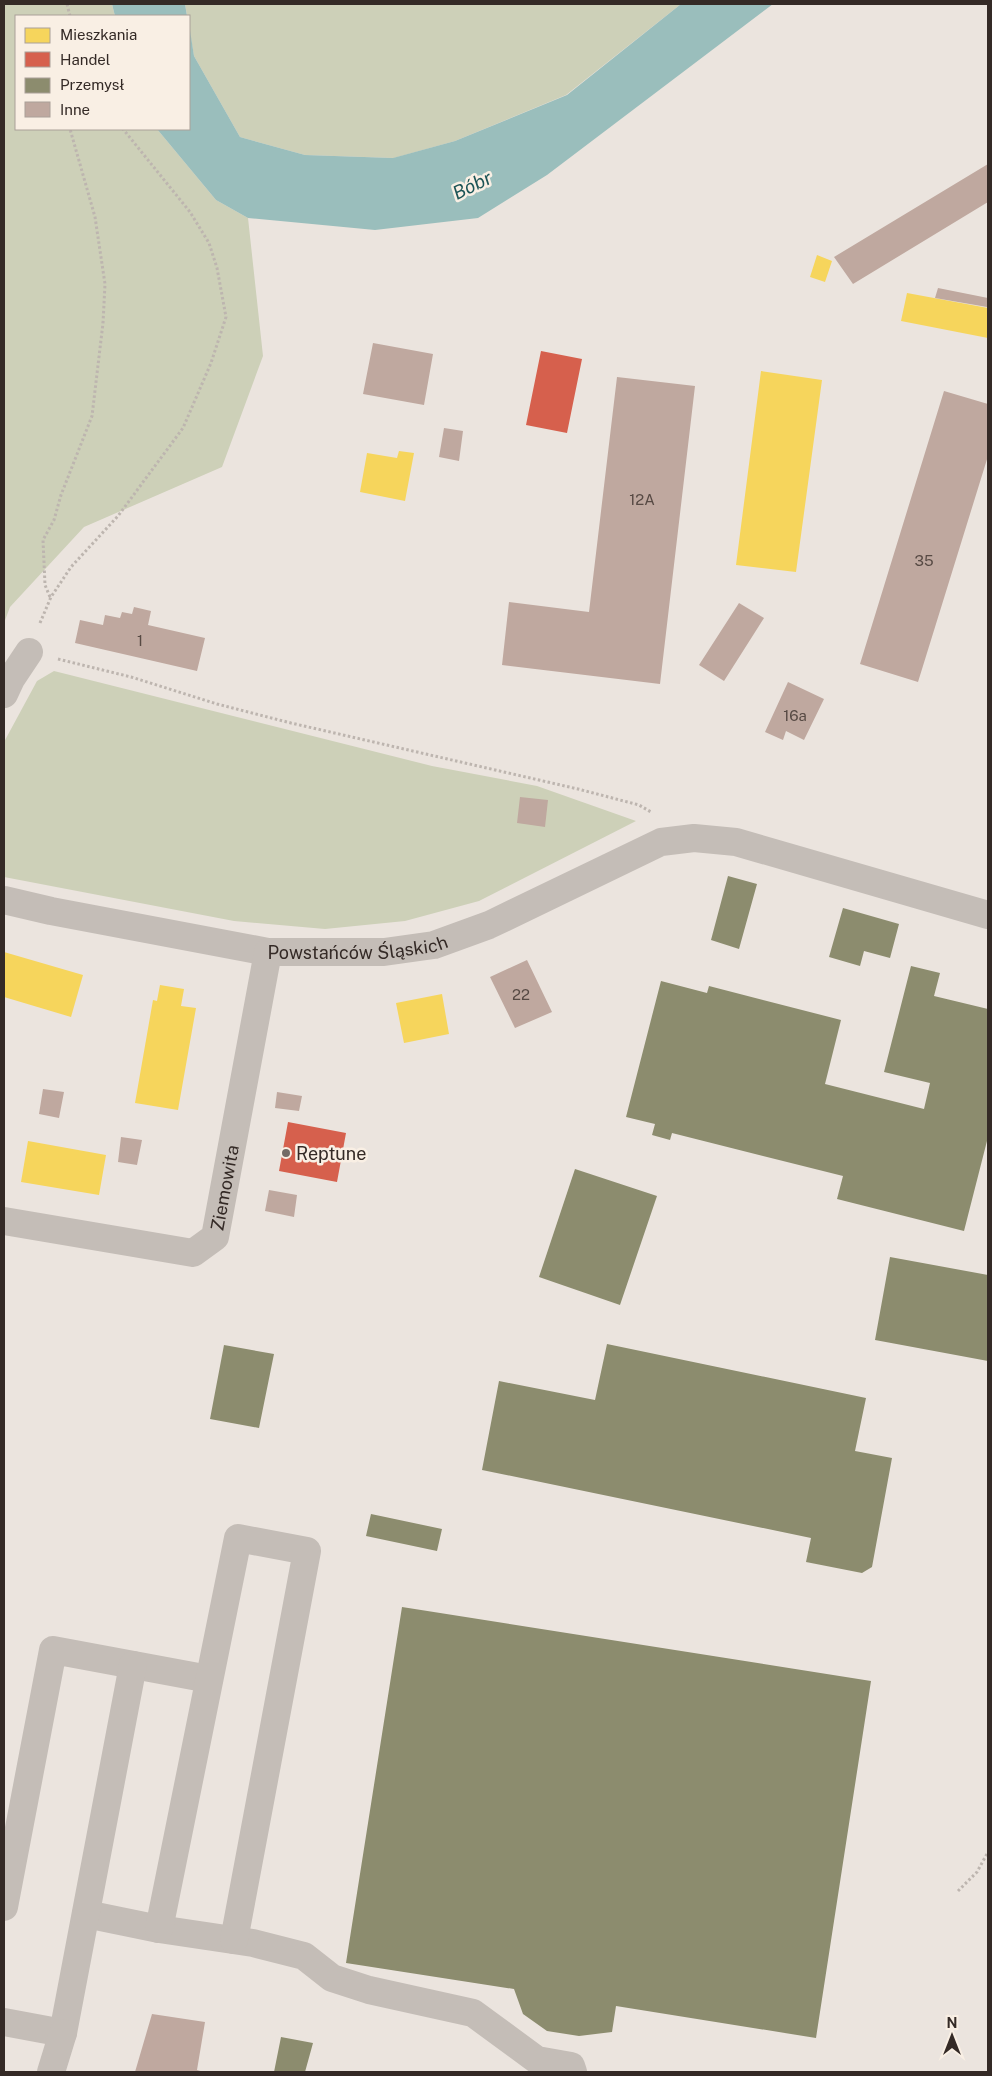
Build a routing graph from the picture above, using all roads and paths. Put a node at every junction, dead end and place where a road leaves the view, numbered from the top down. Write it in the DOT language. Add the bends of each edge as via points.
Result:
graph roads {
  1 [pos="70,130"];
  2 [pos="124,130"];
  3 [pos="51,597"];
  4 [pos="29,652"];
  5 [pos="4,694"];
  6 [pos="654,814"];
  7 [pos="4,900"];
  8 [pos="988,915"];
  9 [pos="268,952"];
  10 [pos="4,1221"];
  11 [pos="133,1665"];
  12 [pos="209,1680"];
  13 [pos="988,1852"];
  14 [pos="958,1891"];
  15 [pos="4,1907"];
  16 [pos="86,1914"];
  17 [pos="159,1929"];
  18 [pos="234,1940"];
  19 [pos="4,2022"];
  20 [pos="63,2034"];
  21 [pos="51,2072"];
  22 [pos="573,2072"];
  1 -- 3 [label="path" via="95,217 105,284 92,416 54,520 43,540 44,585"];
  2 -- 3 [label="path" via="190,212 209,244 226,317 211,363 183,428 118,516 72,567"];
  3 -- 4 [label="path"];
  4 -- 5 [label="street"];
  4 -- 6 [label="path" via="292,723 613,798 639,805"];
  7 -- 9 [label="street, Powstańców Śląskich"];
  8 -- 9 [label="street, Powstańców Śląskich" via="736,842 694,838 661,842 489,925 434,945 384,952"];
  9 -- 10 [label="street, Ziemowita" via="215,1238 193,1253"];
  11 -- 12 [label="street"];
  11 -- 15 [label="street" via="53,1650"];
  11 -- 16 [label="street"];
  12 -- 17 [label="street"];
  12 -- 18 [label="street" via="238,1538 307,1551"];
  13 -- 14 [label="path" via="977,1872"];
  16 -- 17 [label="street"];
  16 -- 20 [label="street"];
  17 -- 18 [label="street"];
  18 -- 22 [label="street" via="304,1956 332,1978 369,1990 474,2013 537,2060 571,2066"];
  19 -- 20 [label="street"];
  20 -- 21 [label="street"];
}
